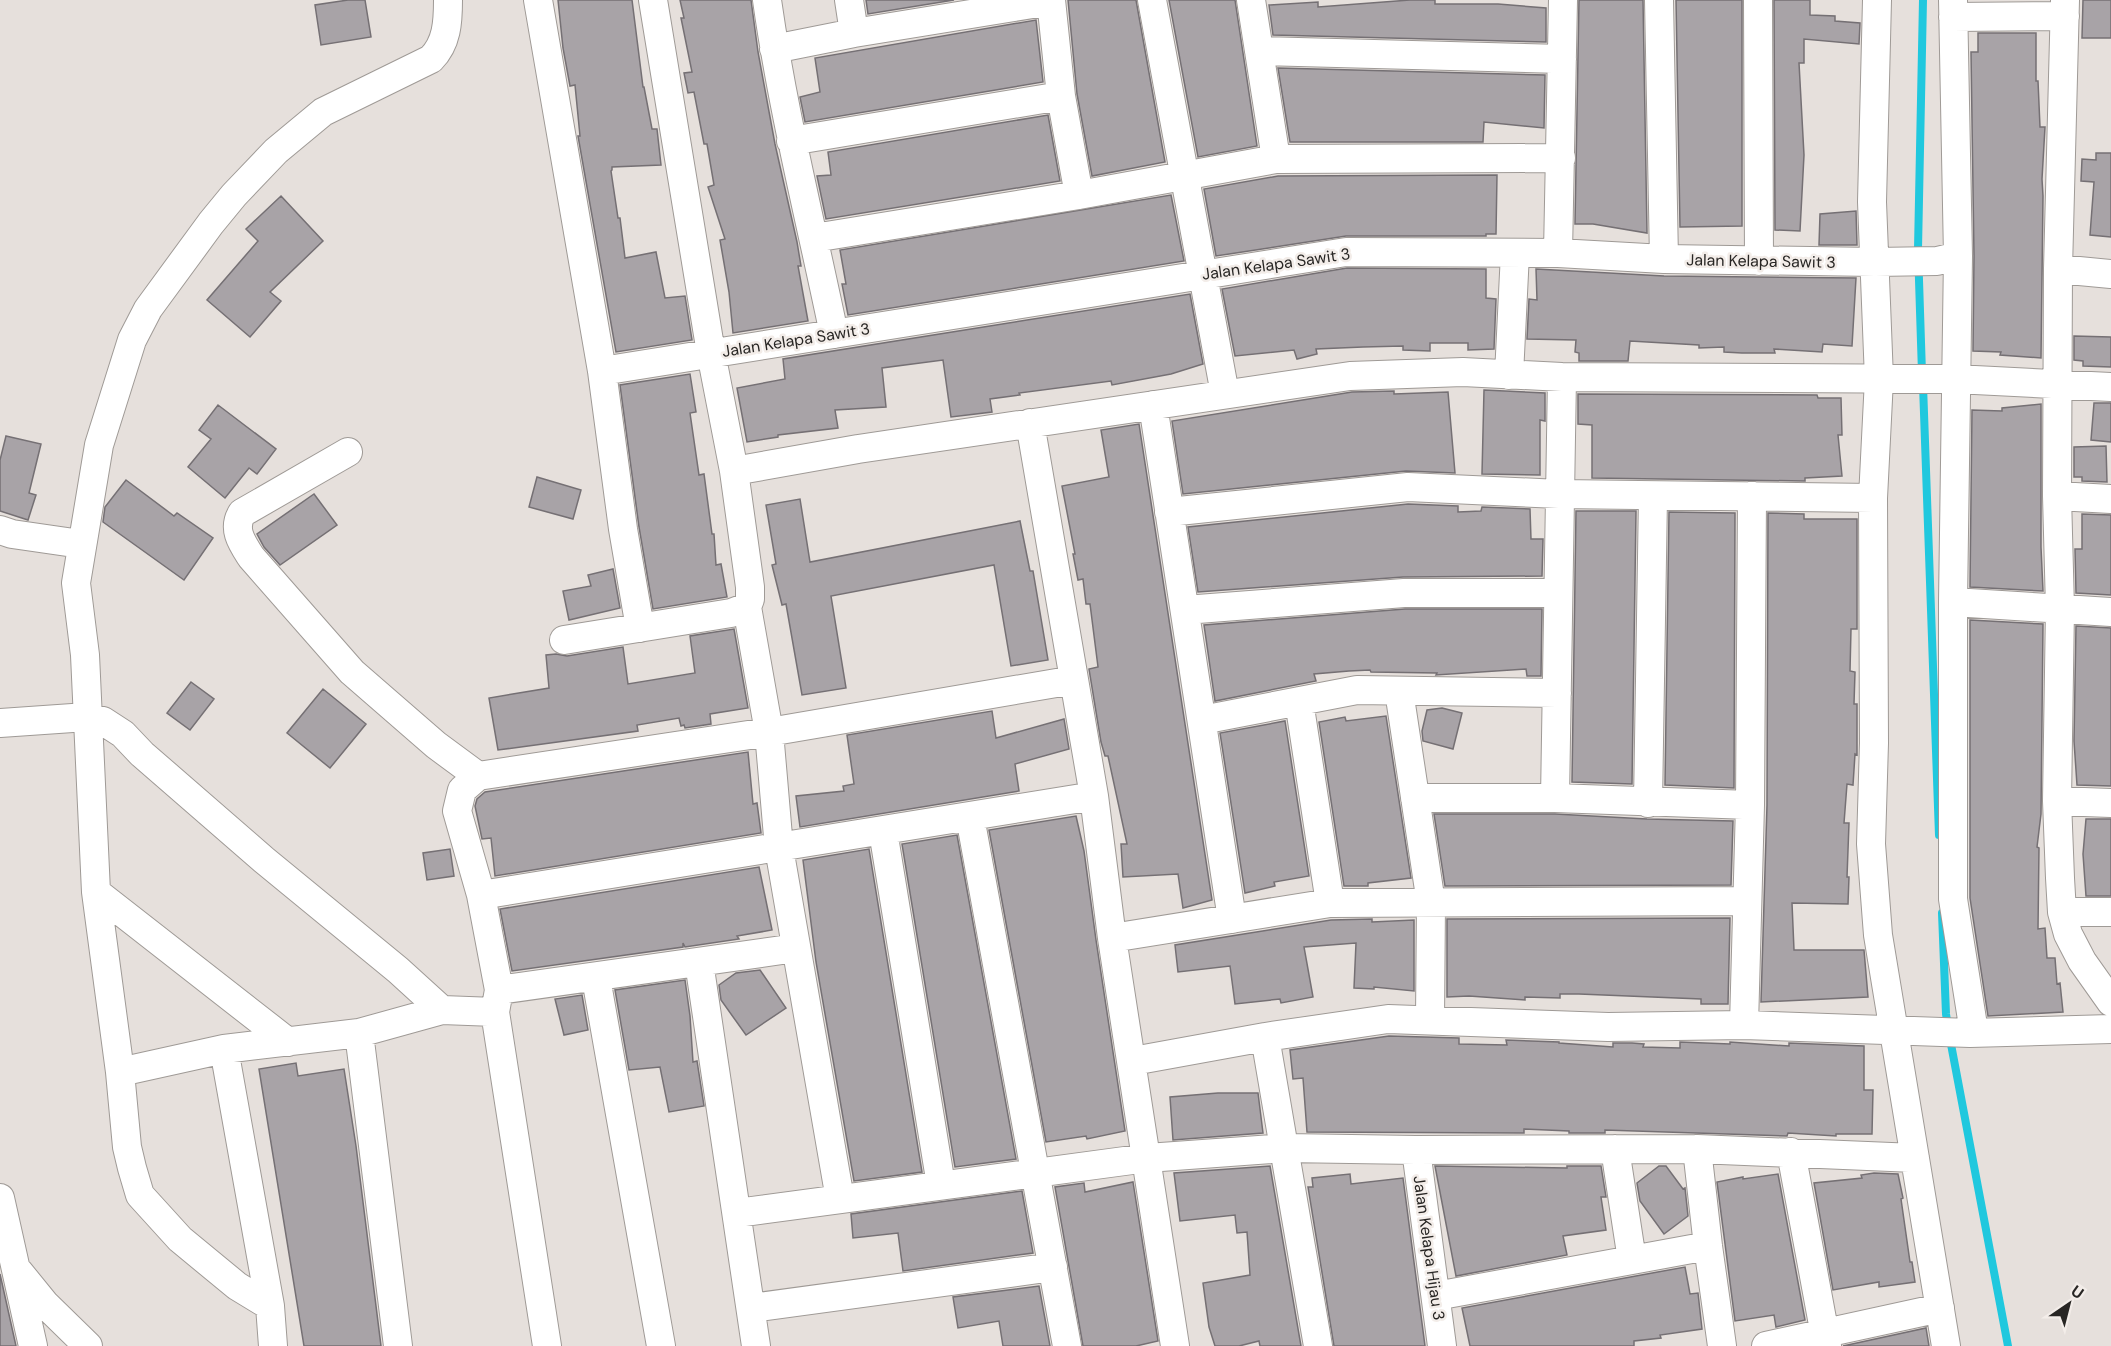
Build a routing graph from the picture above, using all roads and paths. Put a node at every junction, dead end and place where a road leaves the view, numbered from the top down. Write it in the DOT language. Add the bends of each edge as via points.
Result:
graph roads {
  1 [pos="448,0"];
  2 [pos="538,0"];
  3 [pos="653,0"];
  4 [pos="767,0"];
  5 [pos="849,0"];
  6 [pos="1152,0"];
  7 [pos="1251,0"];
  8 [pos="1563,0"];
  9 [pos="1659,0"];
  10 [pos="1758,0"];
  11 [pos="1877,0"];
  12 [pos="1051,1"];
  13 [pos="1953,8"];
  14 [pos="2065,8"];
  15 [pos="952,9"];
  16 [pos="854,33"];
  17 [pos="774,49"];
  18 [pos="1259,51"];
  19 [pos="1562,59"];
  20 [pos="1061,96"];
  21 [pos="791,141"];
  22 [pos="1561,158"];
  23 [pos="1276,159"];
  24 [pos="1183,175"];
  25 [pos="1079,195"];
  26 [pos="814,238"];
  27 [pos="1515,253"];
  28 [pos="1558,254"];
  29 [pos="1947,258"];
  30 [pos="1664,259"];
  31 [pos="1759,261"];
  32 [pos="1886,262"];
  33 [pos="2058,269"];
  34 [pos="1203,274"];
  35 [pos="2111,274"];
  36 [pos="834,334"];
  37 [pos="711,353"];
  38 [pos="602,371"];
  39 [pos="1509,375"];
  40 [pos="1562,377"];
  41 [pos="1889,379"];
  42 [pos="1947,380"];
  43 [pos="2059,385"];
  44 [pos="2111,387"];
  45 [pos="1226,394"];
  46 [pos="1153,405"];
  47 [pos="1030,423"];
  48 [pos="348,452"];
  49 [pos="734,471"];
  50 [pos="1559,494"];
  51 [pos="1653,496"];
  52 [pos="1752,496"];
  53 [pos="2057,496"];
  54 [pos="1873,498"];
  55 [pos="2111,500"];
  56 [pos="1169,512"];
  57 [pos="0,530"];
  58 [pos="81,544"];
  59 [pos="1558,593"];
  60 [pos="1953,603"];
  61 [pos="747,607"];
  62 [pos="2060,608"];
  63 [pos="1185,610"];
  64 [pos="2111,612"];
  65 [pos="640,628"];
  66 [pos="564,640"];
  67 [pos="1074,680"];
  68 [pos="1399,691"];
  69 [pos="1557,693"];
  70 [pos="1299,701"];
  71 [pos="87,717"];
  72 [pos="1202,720"];
  73 [pos="0,723"];
  74 [pos="769,732"];
  75 [pos="478,776"];
  76 [pos="1094,796"];
  77 [pos="1415,798"];
  78 [pos="1555,798"];
  79 [pos="2057,801"];
  80 [pos="1648,803"];
  81 [pos="2111,803"];
  82 [pos="1750,805"];
  83 [pos="970,817"];
  84 [pos="883,831"];
  85 [pos="779,848"];
  86 [pos="96,892"];
  87 [pos="481,895"];
  88 [pos="1747,901"];
  89 [pos="1330,903"];
  90 [pos="1431,903"];
  91 [pos="2062,912"];
  92 [pos="2111,912"];
  93 [pos="1232,919"];
  94 [pos="1112,938"];
  95 [pos="796,948"];
  96 [pos="699,962"];
  97 [pos="596,978"];
  98 [pos="497,1001"];
  99 [pos="2111,1002"];
  100 [pos="442,1010"];
  101 [pos="1430,1019"];
  102 [pos="1744,1025"];
  103 [pos="2111,1029"];
  104 [pos="1901,1030"];
  105 [pos="359,1033"];
  106 [pos="1972,1033"];
  107 [pos="1266,1037"];
  108 [pos="288,1042"];
  109 [pos="224,1049"];
  110 [pos="1133,1061"];
  111 [pos="120,1072"];
  112 [pos="1285,1148"];
  113 [pos="1616,1149"];
  114 [pos="1697,1149"];
  115 [pos="1416,1150"];
  116 [pos="1791,1152"];
  117 [pos="1147,1158"];
  118 [pos="1915,1158"];
  119 [pos="1035,1172"];
  120 [pos="941,1185"];
  121 [pos="0,1198"];
  122 [pos="840,1199"];
  123 [pos="737,1213"];
  124 [pos="1708,1246"];
  125 [pos="1632,1260"];
  126 [pos="8,1262"];
  127 [pos="1053,1267"];
  128 [pos="1436,1296"];
  129 [pos="270,1306"];
  130 [pos="751,1308"];
  131 [pos="1940,1308"];
  132 [pos="1826,1340"];
  133 [pos="33,1346"];
  134 [pos="88,1346"];
  135 [pos="273,1346"];
  136 [pos="398,1346"];
  137 [pos="548,1346"];
  138 [pos="661,1346"];
  139 [pos="756,1346"];
  140 [pos="1067,1346"];
  141 [pos="1175,1346"];
  142 [pos="1318,1346"];
  143 [pos="1442,1346"];
  144 [pos="1722,1346"];
  145 [pos="1766,1346"];
  146 [pos="1946,1346"];
  1 -- 58 [label="street" via="448,21 439,51 431,59 323,112 300,129 234,195 148,309 132,340 99,445"];
  2 -- 38 [label="street"];
  3 -- 37 [label="street"];
  4 -- 17 [label="street"];
  5 -- 16 [label="street"];
  6 -- 24 [label="street"];
  7 -- 18 [label="street"];
  8 -- 19 [label="street"];
  9 -- 30 [label="street"];
  10 -- 31 [label="street"];
  11 -- 32 [label="street" via="1872,202"];
  12 -- 15 [label="street"];
  12 -- 20 [label="street"];
  13 -- 14 [label="street"];
  13 -- 29 [label="street"];
  14 -- 33 [label="street"];
  15 -- 16 [label="street"];
  16 -- 17 [label="street"];
  17 -- 21 [label="street"];
  18 -- 19 [label="street"];
  18 -- 23 [label="street"];
  19 -- 22 [label="street"];
  20 -- 21 [label="street"];
  20 -- 25 [label="street"];
  21 -- 26 [label="street"];
  22 -- 23 [label="street"];
  22 -- 28 [label="street"];
  23 -- 24 [label="street"];
  24 -- 25 [label="street"];
  24 -- 34 [label="street"];
  25 -- 26 [label="street"];
  26 -- 36 [label="street"];
  27 -- 28 [label="street, Jalan Kelapa Sawit 3"];
  27 -- 34 [label="street, Jalan Kelapa Sawit 3" via="1346,252"];
  27 -- 39 [label="street"];
  28 -- 30 [label="street, Jalan Kelapa Sawit 3"];
  29 -- 32 [label="street, Jalan Kelapa Sawit 3"];
  29 -- 42 [label="street"];
  30 -- 31 [label="street, Jalan Kelapa Sawit 3"];
  31 -- 32 [label="street, Jalan Kelapa Sawit 3"];
  32 -- 41 [label="street"];
  33 -- 35 [label="street"];
  33 -- 43 [label="street"];
  34 -- 36 [label="street, Jalan Kelapa Sawit 3"];
  34 -- 45 [label="street"];
  36 -- 37 [label="street, Jalan Kelapa Sawit 3"];
  37 -- 38 [label="street, Jalan Kelapa Sawit 3"];
  37 -- 49 [label="street"];
  38 -- 65 [label="street"];
  39 -- 40 [label="street"];
  39 -- 45 [label="street" via="1463,372 1350,376"];
  40 -- 41 [label="street"];
  40 -- 50 [label="street"];
  41 -- 42 [label="street"];
  41 -- 54 [label="street"];
  42 -- 43 [label="street"];
  42 -- 60 [label="street"];
  43 -- 44 [label="street"];
  43 -- 53 [label="street"];
  45 -- 46 [label="street"];
  46 -- 47 [label="street"];
  46 -- 56 [label="street"];
  47 -- 49 [label="street"];
  47 -- 67 [label="street"];
  48 -- 75 [label="street" via="242,513 238,520 240,540 352,672 427,738"];
  49 -- 61 [label="street" via="750,587"];
  50 -- 51 [label="street"];
  50 -- 56 [label="street" via="1408,487"];
  50 -- 59 [label="street"];
  51 -- 52 [label="street"];
  51 -- 80 [label="street"];
  52 -- 54 [label="street"];
  52 -- 82 [label="street"];
  53 -- 55 [label="street"];
  53 -- 62 [label="street"];
  54 -- 104 [label="street" via="1871,844 1878,935"];
  56 -- 63 [label="street"];
  57 -- 58 [label="street"];
  58 -- 71 [label="street" via="76,583 85,655"];
  59 -- 63 [label="street" via="1404,593"];
  59 -- 69 [label="street"];
  60 -- 62 [label="street"];
  60 -- 106 [label="street" via="1953,899"];
  61 -- 65 [label="street"];
  61 -- 74 [label="street"];
  62 -- 64 [label="street"];
  62 -- 79 [label="street"];
  63 -- 72 [label="street"];
  65 -- 66 [label="street"];
  67 -- 74 [label="street"];
  67 -- 76 [label="street"];
  68 -- 69 [label="street"];
  68 -- 70 [label="street" via="1357,690"];
  68 -- 77 [label="street"];
  69 -- 78 [label="street"];
  70 -- 72 [label="street"];
  70 -- 89 [label="street"];
  71 -- 73 [label="street"];
  71 -- 86 [label="street"];
  71 -- 100 [label="street" via="103,721 123,734 255,853"];
  72 -- 93 [label="street"];
  74 -- 75 [label="street"];
  74 -- 85 [label="street"];
  75 -- 87 [label="street" via="462,790 458,811"];
  76 -- 83 [label="street"];
  76 -- 94 [label="street"];
  77 -- 78 [label="street"];
  77 -- 90 [label="street"];
  78 -- 80 [label="street"];
  79 -- 81 [label="street"];
  79 -- 91 [label="street"];
  80 -- 82 [label="street"];
  82 -- 88 [label="street"];
  83 -- 84 [label="street"];
  83 -- 119 [label="street"];
  84 -- 85 [label="street"];
  84 -- 120 [label="street"];
  85 -- 87 [label="street"];
  85 -- 95 [label="street"];
  86 -- 108 [label="street"];
  86 -- 111 [label="street"];
  87 -- 98 [label="street"];
  88 -- 90 [label="street"];
  88 -- 102 [label="street"];
  89 -- 90 [label="street"];
  89 -- 93 [label="street"];
  90 -- 101 [label="street"];
  91 -- 92 [label="street"];
  91 -- 99 [label="street" via="2082,961"];
  93 -- 94 [label="street"];
  94 -- 110 [label="street"];
  95 -- 96 [label="street"];
  95 -- 122 [label="street"];
  96 -- 97 [label="street"];
  96 -- 123 [label="street"];
  97 -- 98 [label="street"];
  97 -- 138 [label="street"];
  98 -- 100 [label="street"];
  98 -- 137 [label="street"];
  100 -- 105 [label="street"];
  101 -- 102 [label="street" via="1608,1027"];
  101 -- 107 [label="street" via="1388,1019"];
  102 -- 104 [label="street"];
  103 -- 106 [label="street"];
  104 -- 106 [label="street"];
  104 -- 118 [label="street"];
  105 -- 108 [label="street"];
  105 -- 136 [label="street"];
  107 -- 110 [label="street"];
  107 -- 112 [label="street"];
  108 -- 109 [label="street"];
  109 -- 111 [label="street"];
  109 -- 129 [label="street"];
  110 -- 117 [label="street"];
  111 -- 129 [label="street" via="127,1147 140,1195 211,1266"];
  112 -- 115 [label="street"];
  112 -- 117 [label="street"];
  112 -- 142 [label="street"];
  113 -- 114 [label="street"];
  113 -- 115 [label="street"];
  113 -- 125 [label="street"];
  114 -- 116 [label="street"];
  114 -- 124 [label="street"];
  115 -- 128 [label="street, Jalan Kelapa Hijau 3"];
  116 -- 118 [label="street"];
  116 -- 132 [label="street"];
  117 -- 119 [label="street"];
  117 -- 141 [label="street"];
  118 -- 131 [label="street"];
  119 -- 120 [label="street"];
  119 -- 127 [label="street"];
  120 -- 122 [label="street"];
  121 -- 126 [label="street" via="10,1250"];
  122 -- 123 [label="street"];
  123 -- 130 [label="street"];
  124 -- 125 [label="street"];
  124 -- 144 [label="street"];
  125 -- 128 [label="street"];
  126 -- 133 [label="street"];
  126 -- 134 [label="street"];
  127 -- 130 [label="street"];
  127 -- 140 [label="street"];
  128 -- 143 [label="street, Jalan Kelapa Hijau 3"];
  129 -- 135 [label="street"];
  130 -- 139 [label="street"];
  131 -- 132 [label="street"];
  131 -- 146 [label="street"];
  132 -- 145 [label="street"];
}
